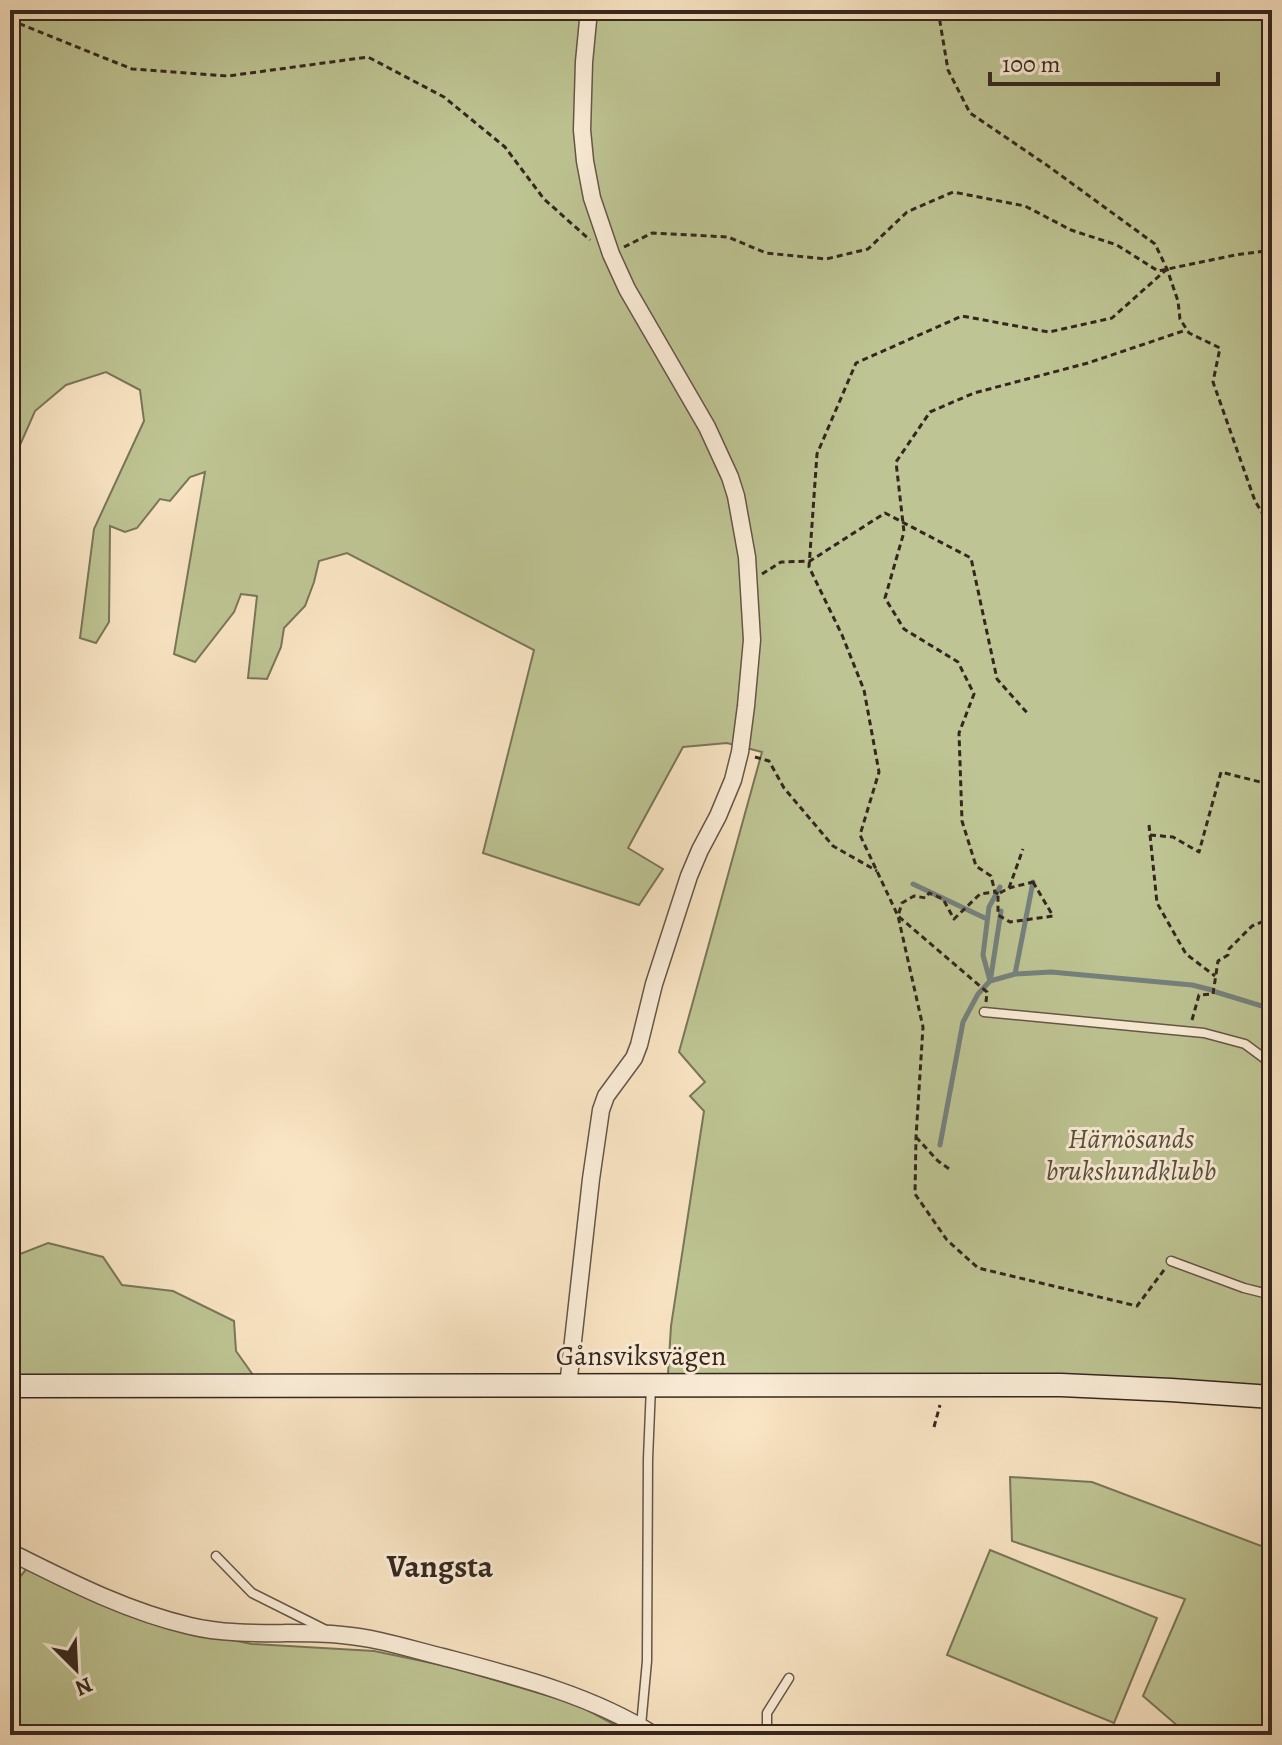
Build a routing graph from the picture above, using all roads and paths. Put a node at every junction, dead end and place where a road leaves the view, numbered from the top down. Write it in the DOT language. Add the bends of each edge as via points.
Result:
graph roads {
  1 [pos="589,10"];
  2 [pos="938,10"];
  3 [pos="10,20"];
  4 [pos="1272,250"];
  5 [pos="611,254"];
  6 [pos="1167,269"];
  7 [pos="1186,330"];
  8 [pos="902,522"];
  9 [pos="1272,529"];
  10 [pos="810,561"];
  11 [pos="749,583"];
  12 [pos="1029,715"];
  13 [pos="740,752"];
  14 [pos="1272,785"];
  15 [pos="1149,825"];
  16 [pos="1150,835"];
  17 [pos="1023,849"];
  18 [pos="877,871"];
  19 [pos="1009,888"];
  20 [pos="997,893"];
  21 [pos="898,916"];
  22 [pos="1272,918"];
  23 [pos="1215,976"];
  24 [pos="987,992"];
  25 [pos="984,1012"];
  26 [pos="1189,1032"];
  27 [pos="1272,1064"];
  28 [pos="916,1137"];
  29 [pos="952,1171"];
  30 [pos="1171,1261"];
  31 [pos="1272,1295"];
  32 [pos="651,1385"];
  33 [pos="944,1385"];
  34 [pos="10,1386"];
  35 [pos="568,1386"];
  36 [pos="1272,1397"];
  37 [pos="934,1427"];
  38 [pos="10,1552"];
  39 [pos="216,1556"];
  40 [pos="335,1635"];
  41 [pos="789,1678"];
  42 [pos="648,1731"];
  43 [pos="767,1735"];
  1 -- 5 [label="street" via="582,130 592,198"];
  2 -- 6 [label="path" via="948,70 970,113 1155,244"];
  3 -- 5 [label="path" via="132,69 228,76 368,57 444,97 505,147 544,199 581,234"];
  4 -- 6 [label="path"];
  5 -- 6 [label="path" via="652,233 728,237 766,253 826,259 868,249 907,212 953,192 1025,206 1071,230 1117,245 1158,271"];
  5 -- 11 [label="street" via="721,454 736,496"];
  6 -- 7 [label="path"];
  6 -- 10 [label="path" via="1112,318 1049,332 962,316 856,363 817,454"];
  7 -- 8 [label="path" via="974,393 930,412 896,462"];
  7 -- 9 [label="path" via="1220,348 1213,382 1255,501"];
  8 -- 10 [label="path" via="885,513"];
  8 -- 12 [label="path" via="971,558 997,679"];
  8 -- 20 [label="path" via="904,532 885,598 904,629 958,662 974,694 959,733 962,821 976,866 991,876"];
  10 -- 11 [label="path" via="781,562"];
  10 -- 18 [label="path" via="864,690 879,772 860,835"];
  11 -- 13 [label="street" via="752,640"];
  13 -- 18 [label="path" via="769,761 784,788 833,846"];
  13 -- 35 [label="street" via="733,780 689,876 634,1058 601,1110"];
  14 -- 16 [label="path" via="1221,772 1199,852 1173,837"];
  15 -- 16 [label="path"];
  16 -- 23 [label="path" via="1157,903 1186,954"];
  17 -- 19 [label="path"];
  18 -- 21 [label="path"];
  19 -- 20 [label="path"];
  19 -- 20 [label="path" via="1033,882 1053,916 1010,922 1000,916"];
  20 -- 21 [label="path" via="980,894 954,919 943,899 929,893 926,898 914,896 902,903"];
  21 -- 24 [label="path"];
  21 -- 28 [label="path" via="923,1027"];
  22 -- 23 [label="path" via="1252,926 1229,949 1218,961"];
  23 -- 26 [label="path" via="1213,994 1199,995"];
  25 -- 26 [label="lane"];
  26 -- 27 [label="lane" via="1245,1044"];
  28 -- 29 [label="path"];
  28 -- 30 [label="path" via="915,1194 947,1240 978,1268 1137,1306"];
  30 -- 31 [label="lane"];
  32 -- 33 [label="main road, Gånsviksvägen"];
  32 -- 35 [label="main road, Gånsviksvägen"];
  32 -- 42 [label="lane"];
  33 -- 36 [label="main road, Gånsviksvägen" via="1061,1385"];
  33 -- 37 [label="path"];
  34 -- 35 [label="main road, Gånsviksvägen"];
  38 -- 40 [label="street" via="110,1601 191,1627"];
  39 -- 40 [label="lane" via="252,1593"];
  40 -- 42 [label="street" via="382,1641 499,1672 593,1704"];
  41 -- 43 [label="lane" via="767,1713"];
}
